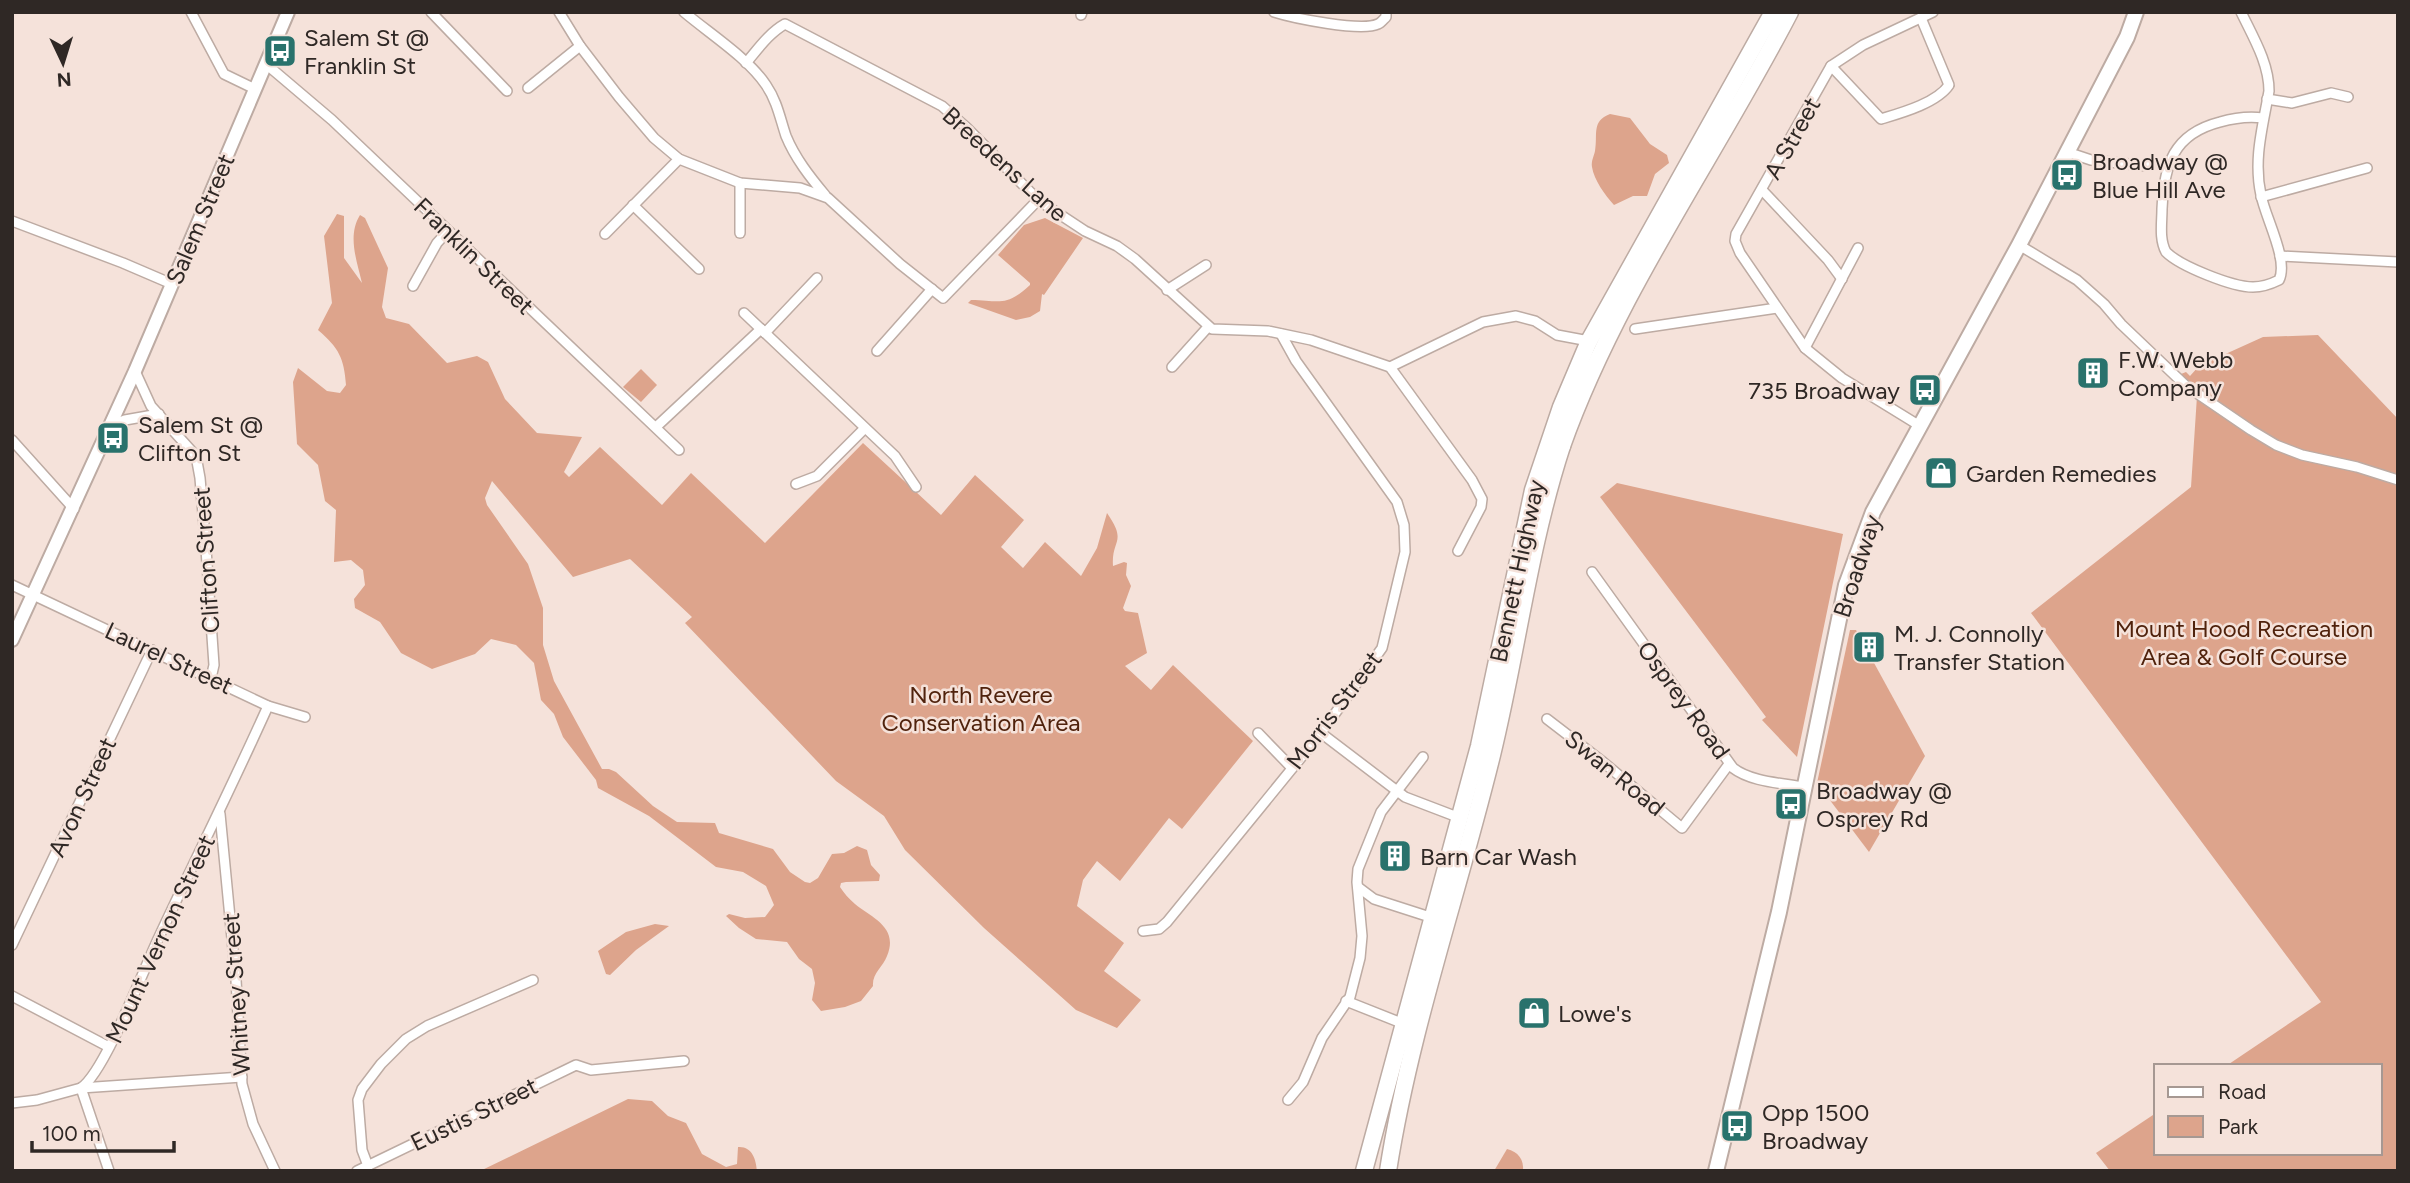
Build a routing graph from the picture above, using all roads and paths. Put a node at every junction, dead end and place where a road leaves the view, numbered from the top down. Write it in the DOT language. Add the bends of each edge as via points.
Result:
graph roads {
  1 [pos="191,12"];
  2 [pos="288,12"];
  3 [pos="431,12"];
  4 [pos="559,12"];
  5 [pos="684,12"];
  6 [pos="1274,12"];
  7 [pos="1386,12"];
  8 [pos="1773,12"];
  9 [pos="1790,12"];
  10 [pos="1933,12"];
  11 [pos="2136,12"];
  12 [pos="2241,12"];
  13 [pos="1921,18"];
  14 [pos="580,46"];
  15 [pos="746,63"];
  16 [pos="266,64"];
  17 [pos="1831,66"];
  18 [pos="528,88"];
  19 [pos="255,89"];
  20 [pos="508,91"];
  21 [pos="2348,97"];
  22 [pos="2267,99"];
  23 [pos="2263,118"];
  24 [pos="2067,152"];
  25 [pos="680,159"];
  26 [pos="2147,166"];
  27 [pos="2367,168"];
  28 [pos="740,183"];
  29 [pos="1763,191"];
  30 [pos="2261,197"];
  31 [pos="828,198"];
  32 [pos="1038,200"];
  33 [pos="633,205"];
  34 [pos="12,221"];
  35 [pos="448,231"];
  36 [pos="740,233"];
  37 [pos="605,234"];
  38 [pos="2019,246"];
  39 [pos="1858,248"];
  40 [pos="2280,256"];
  41 [pos="2398,262"];
  42 [pos="1206,265"];
  43 [pos="699,269"];
  44 [pos="817,278"];
  45 [pos="1843,279"];
  46 [pos="172,284"];
  47 [pos="413,286"];
  48 [pos="932,289"];
  49 [pos="1167,290"];
  50 [pos="1777,308"];
  51 [pos="744,313"];
  52 [pos="1208,327"];
  53 [pos="1635,329"];
  54 [pos="763,331"];
  55 [pos="1281,334"];
  56 [pos="1589,341"];
  57 [pos="1805,348"];
  58 [pos="877,351"];
  59 [pos="1171,367"];
  60 [pos="1390,367"];
  61 [pos="135,371"];
  62 [pos="159,414"];
  63 [pos="111,426"];
  64 [pos="1920,426"];
  65 [pos="656,427"];
  66 [pos="864,429"];
  67 [pos="12,440"];
  68 [pos="679,450"];
  69 [pos="2398,480"];
  70 [pos="796,484"];
  71 [pos="916,486"];
  72 [pos="74,509"];
  73 [pos="1458,551"];
  74 [pos="1592,572"];
  75 [pos="12,585"];
  76 [pos="34,595"];
  77 [pos="12,640"];
  78 [pos="152,650"];
  79 [pos="211,678"];
  80 [pos="268,706"];
  81 [pos="305,717"];
  82 [pos="1547,719"];
  83 [pos="1258,733"];
  84 [pos="1321,733"];
  85 [pos="1423,757"];
  86 [pos="1729,764"];
  87 [pos="1292,768"];
  88 [pos="1803,787"];
  89 [pos="1396,791"];
  90 [pos="220,812"];
  91 [pos="1460,818"];
  92 [pos="1358,887"];
  93 [pos="1433,918"];
  94 [pos="1143,931"];
  95 [pos="12,945"];
  96 [pos="533,980"];
  97 [pos="12,996"];
  98 [pos="1346,1001"];
  99 [pos="1404,1024"];
  100 [pos="109,1047"];
  101 [pos="684,1061"];
  102 [pos="242,1077"];
  103 [pos="81,1088"];
  104 [pos="1288,1100"];
  105 [pos="12,1103"];
  106 [pos="1395,1126"];
  107 [pos="368,1166"];
  108 [pos="109,1171"];
  109 [pos="275,1171"];
  110 [pos="357,1171"];
  111 [pos="1364,1171"];
  112 [pos="1388,1171"];
  113 [pos="1397,1171"];
  114 [pos="1716,1171"];
  1 -- 19 [label="street" via="225,74"];
  2 -- 16 [label="main road, Salem Street"];
  3 -- 20 [label="street"];
  4 -- 14 [label="street"];
  5 -- 15 [label="street"];
  6 -- 7 [label="street" via="1364,26 1377,24"];
  8 -- 56 [label="highway, Bennett Highway"];
  9 -- 106 [label="highway, Bennett Highway" via="1617,319 1562,446 1538,530 1493,752"];
  10 -- 13 [label="street, A Street"];
  11 -- 24 [label="main road, Broadway"];
  12 -- 22 [label="street" via="2267,71"];
  13 -- 17 [label="street, A Street"];
  13 -- 17 [label="street" via="1949,85 1944,93 1881,119"];
  14 -- 18 [label="street"];
  14 -- 25 [label="street" via="654,138"];
  15 -- 31 [label="street" via="766,84 779,108 786,136"];
  15 -- 32 [label="street, Breedens Lane" via="785,24 942,106"];
  16 -- 19 [label="main road, Salem Street"];
  16 -- 35 [label="street, Franklin Street"];
  17 -- 29 [label="street, A Street"];
  19 -- 46 [label="main road, Salem Street"];
  21 -- 22 [label="street" via="2331,93 2292,103"];
  22 -- 23 [label="street"];
  23 -- 30 [label="street" via="2258,160"];
  23 -- 40 [label="street" via="2239,118 2200,128 2177,149 2167,167 2162,236 2169,256 2224,281 2254,287 2279,280"];
  24 -- 26 [label="street" via="2091,160"];
  24 -- 38 [label="main road, Broadway"];
  25 -- 28 [label="street"];
  25 -- 33 [label="street"];
  27 -- 30 [label="street"];
  28 -- 31 [label="street" via="800,188"];
  28 -- 36 [label="street"];
  29 -- 45 [label="street"];
  29 -- 50 [label="street, A Street" via="1735,241"];
  30 -- 40 [label="street"];
  31 -- 48 [label="street"];
  32 -- 48 [label="street" via="943,299"];
  32 -- 49 [label="street, Breedens Lane" via="1117,246"];
  33 -- 37 [label="street"];
  33 -- 43 [label="street"];
  34 -- 46 [label="street"];
  35 -- 47 [label="street"];
  35 -- 65 [label="street, Franklin Street"];
  38 -- 64 [label="main road, Broadway"];
  38 -- 69 [label="street" via="2077,280 2185,385 2251,430 2302,455"];
  39 -- 45 [label="street"];
  40 -- 41 [label="street"];
  42 -- 49 [label="street"];
  44 -- 54 [label="street"];
  45 -- 57 [label="street"];
  46 -- 61 [label="main road, Salem Street"];
  48 -- 58 [label="street"];
  49 -- 52 [label="street, Breedens Lane"];
  50 -- 53 [label="street"];
  50 -- 57 [label="street"];
  51 -- 54 [label="street"];
  52 -- 55 [label="street"];
  52 -- 59 [label="street"];
  54 -- 65 [label="street"];
  54 -- 66 [label="street"];
  55 -- 60 [label="street"];
  55 -- 84 [label="street, Morris Street" via="1397,502 1404,525 1404,565 1383,645"];
  56 -- 60 [label="street" via="1557,335 1516,316 1483,323"];
  56 -- 91 [label="highway, Bennett Highway" via="1538,473"];
  57 -- 64 [label="street" via="1842,378"];
  60 -- 73 [label="street" via="1482,499"];
  61 -- 62 [label="street, Clifton Street"];
  61 -- 63 [label="main road, Salem Street"];
  62 -- 63 [label="street"];
  62 -- 79 [label="street, Clifton Street" via="195,456 198,467 214,665"];
  63 -- 72 [label="main road, Salem Street"];
  64 -- 88 [label="main road, Broadway" via="1872,512 1853,561"];
  65 -- 68 [label="street, Franklin Street"];
  66 -- 70 [label="street" via="817,476"];
  66 -- 71 [label="street" via="895,456"];
  67 -- 72 [label="street"];
  72 -- 76 [label="main road, Salem Street"];
  74 -- 86 [label="street, Osprey Road"];
  75 -- 76 [label="street, Laurel Street"];
  76 -- 77 [label="main road, Salem Street"];
  76 -- 78 [label="street, Laurel Street"];
  78 -- 79 [label="street, Laurel Street"];
  78 -- 95 [label="street, Avon Street"];
  79 -- 80 [label="street, Laurel Street"];
  80 -- 81 [label="street, Laurel Street"];
  80 -- 90 [label="street, Mount Vernon Street"];
  82 -- 86 [label="street, Swan Road" via="1682,828"];
  83 -- 87 [label="street"];
  84 -- 87 [label="street, Morris Street"];
  84 -- 89 [label="street"];
  85 -- 89 [label="street"];
  86 -- 88 [label="street, Osprey Road" via="1744,774"];
  87 -- 94 [label="street, Morris Street" via="1167,922 1159,929"];
  88 -- 114 [label="main road, Broadway" via="1779,912"];
  89 -- 91 [label="street"];
  89 -- 92 [label="street" via="1376,821 1358,869"];
  90 -- 100 [label="street, Mount Vernon Street"];
  90 -- 102 [label="street, Whitney Street"];
  91 -- 93 [label="highway, Bennett Highway"];
  92 -- 93 [label="street" via="1374,899"];
  92 -- 98 [label="street" via="1360,958"];
  93 -- 99 [label="highway, Bennett Highway"];
  96 -- 107 [label="street" via="427,1026 381,1064 358,1100 362,1150"];
  97 -- 100 [label="street"];
  98 -- 99 [label="street"];
  98 -- 104 [label="street" via="1322,1038 1307,1084"];
  99 -- 111 [label="highway, Bennett Highway"];
  100 -- 103 [label="street, Mount Vernon Street"];
  101 -- 107 [label="street, Eustis Street" via="591,1070 576,1065"];
  102 -- 103 [label="street"];
  102 -- 109 [label="street, Whitney Street" via="253,1124"];
  103 -- 105 [label="street"];
  103 -- 108 [label="street"];
  106 -- 112 [label="highway, Bennett Highway"];
  106 -- 113 [label="highway"];
  107 -- 110 [label="street, Eustis Street"];
}
